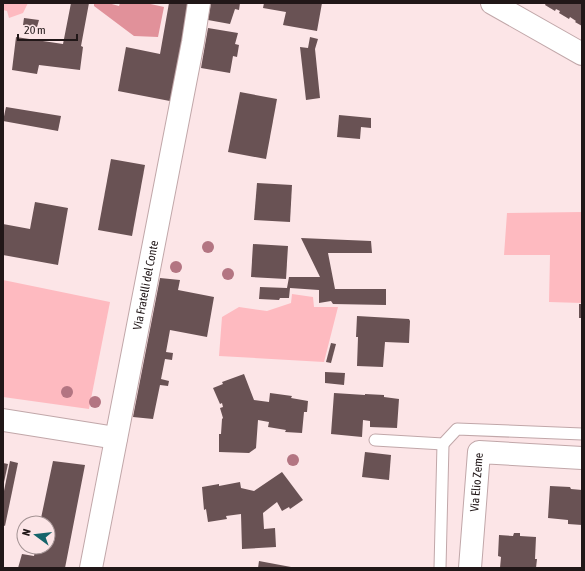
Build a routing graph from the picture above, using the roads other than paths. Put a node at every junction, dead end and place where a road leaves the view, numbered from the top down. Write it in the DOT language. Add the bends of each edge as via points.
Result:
graph roads {
  1 [pos="199,3"];
  2 [pos="497,4"];
  3 [pos="582,53"];
  4 [pos="3,420"];
  5 [pos="582,434"];
  6 [pos="116,438"];
  7 [pos="375,440"];
  8 [pos="443,444"];
  9 [pos="582,458"];
  10 [pos="91,568"];
  11 [pos="440,568"];
  12 [pos="470,568"];
  1 -- 6 [label="street, Via Fratelli del Conte"];
  2 -- 3 [label="street"];
  4 -- 6 [label="street"];
  5 -- 8 [label="lane" via="457,429"];
  6 -- 10 [label="street, Via Fratelli del Conte"];
  7 -- 8 [label="lane"];
  8 -- 11 [label="lane"];
  9 -- 12 [label="street, Via Elio Zeme" via="478,452"];
}
